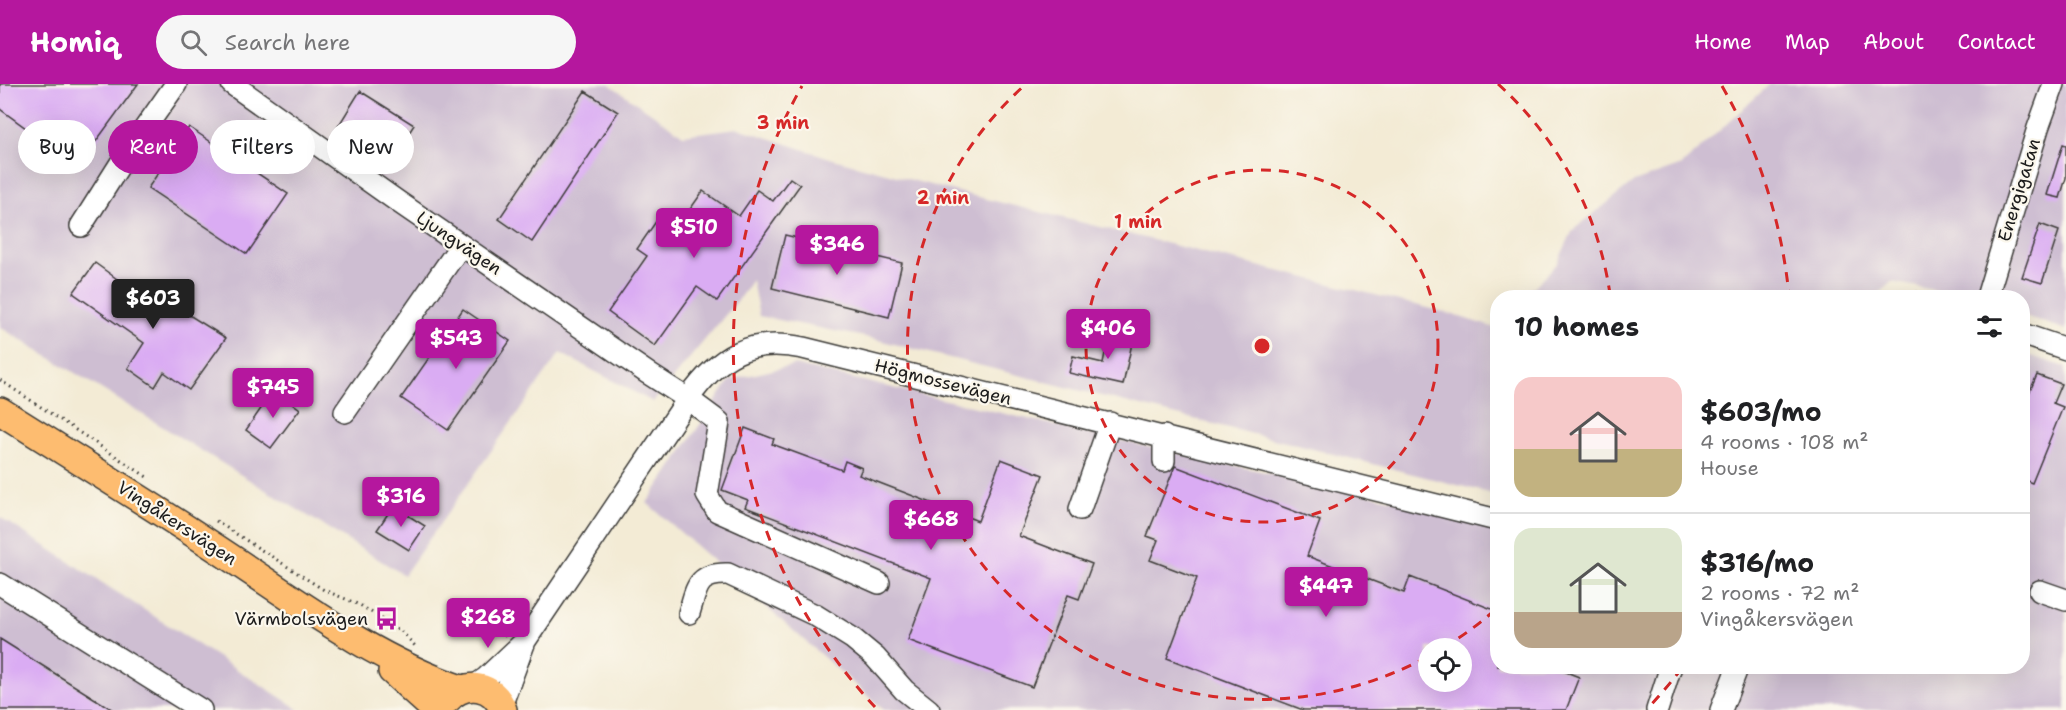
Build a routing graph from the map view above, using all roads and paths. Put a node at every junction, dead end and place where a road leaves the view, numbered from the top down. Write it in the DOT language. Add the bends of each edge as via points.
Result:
graph roads {
  1 [pos="176,84"];
  2 [pos="232,84"];
  3 [pos="2054,84"];
  4 [pos="81,226"];
  5 [pos="461,245"];
  6 [pos="1989,290"];
  7 [pos="2030,337"];
  8 [pos="2066,349"];
  9 [pos="0,380"];
  10 [pos="688,399"];
  11 [pos="0,411"];
  12 [pos="345,412"];
  13 [pos="1110,423"];
  14 [pos="1164,436"];
  15 [pos="1164,461"];
  16 [pos="153,481"];
  17 [pos="1080,510"];
  18 [pos="1490,518"];
  19 [pos="213,519"];
  20 [pos="879,583"];
  21 [pos="0,584"];
  22 [pos="2040,591"];
  23 [pos="2066,600"];
  24 [pos="528,603"];
  25 [pos="689,613"];
  26 [pos="352,638"];
  27 [pos="500,640"];
  28 [pos="525,641"];
  29 [pos="422,653"];
  30 [pos="1668,674"];
  31 [pos="1735,674"];
  32 [pos="467,688"];
  33 [pos="502,708"];
  34 [pos="201,710"];
  35 [pos="435,710"];
  36 [pos="443,710"];
  37 [pos="928,710"];
  38 [pos="1657,710"];
  39 [pos="1721,710"];
  1 -- 4 [label="street"];
  2 -- 5 [label="street, Ljungvägen"];
  3 -- 6 [label="street, Energigatan"];
  5 -- 10 [label="street, Ljungvägen"];
  5 -- 12 [label="street"];
  7 -- 8 [label="street"];
  9 -- 16 [label="path"];
  10 -- 13 [label="street, Högmossevägen" via="700,382 737,352 785,344"];
  10 -- 20 [label="street, Ljungvägen" via="719,422 707,495 717,511"];
  10 -- 28 [label="street, Högmossevägen"];
  11 -- 26 [label="main road, Vingåkersvägen"];
  13 -- 14 [label="street, Högmossevägen"];
  13 -- 17 [label="street"];
  14 -- 15 [label="street"];
  14 -- 18 [label="street, Högmossevägen"];
  19 -- 29 [label="path" via="324,590 360,605 402,632"];
  21 -- 34 [label="street"];
  22 -- 23 [label="street"];
  24 -- 27 [label="path"];
  25 -- 37 [label="street" via="698,584 713,573 728,574 815,615 852,638"];
  26 -- 32 [label="main road, Vingåkersvägen" via="430,679"];
  26 -- 35 [label="main road, Vingåkersvägen"];
  28 -- 32 [label="street, Högmossevägen" via="486,678"];
  28 -- 33 [label="street, Högmossevägen"];
  30 -- 38 [label="street"];
  31 -- 39 [label="street"];
  32 -- 33 [label="main road, Vingåkersvägen" via="489,692"];
  32 -- 36 [label="main road" via="447,700"];
}
